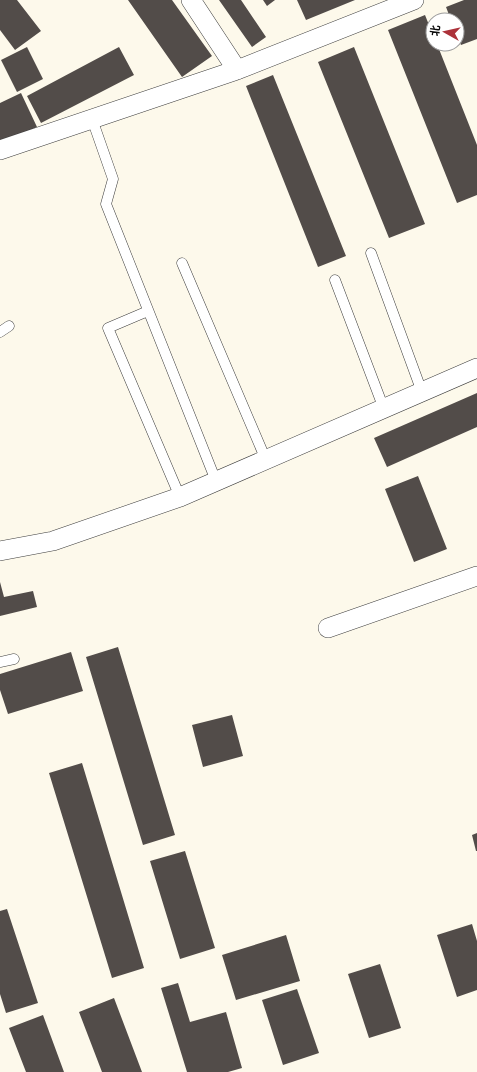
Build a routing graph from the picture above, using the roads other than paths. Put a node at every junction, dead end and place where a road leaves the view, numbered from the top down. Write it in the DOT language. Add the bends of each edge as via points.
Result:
graph roads {
  1 [pos="191,0"];
  2 [pos="414,0"];
  3 [pos="237,70"];
  4 [pos="92,119"];
  5 [pos="0,150"];
  6 [pos="371,253"];
  7 [pos="182,262"];
  8 [pos="335,280"];
  9 [pos="148,312"];
  10 [pos="9,326"];
  11 [pos="0,332"];
  12 [pos="477,368"];
  13 [pos="422,392"];
  14 [pos="384,409"];
  15 [pos="266,460"];
  16 [pos="216,481"];
  17 [pos="180,497"];
  18 [pos="0,551"];
  19 [pos="477,576"];
  20 [pos="328,628"];
  21 [pos="14,659"];
  22 [pos="0,662"];
  1 -- 3 [label="street"];
  2 -- 3 [label="street"];
  3 -- 4 [label="street"];
  4 -- 5 [label="street"];
  4 -- 9 [label="lane" via="113,179 106,204"];
  6 -- 13 [label="lane"];
  7 -- 15 [label="lane"];
  8 -- 14 [label="lane"];
  9 -- 16 [label="lane"];
  9 -- 17 [label="lane" via="108,328"];
  10 -- 11 [label="lane"];
  12 -- 13 [label="street"];
  13 -- 14 [label="street"];
  14 -- 15 [label="street"];
  15 -- 16 [label="street"];
  16 -- 17 [label="street"];
  17 -- 18 [label="street" via="54,541"];
  19 -- 20 [label="street"];
  21 -- 22 [label="lane"];
}
